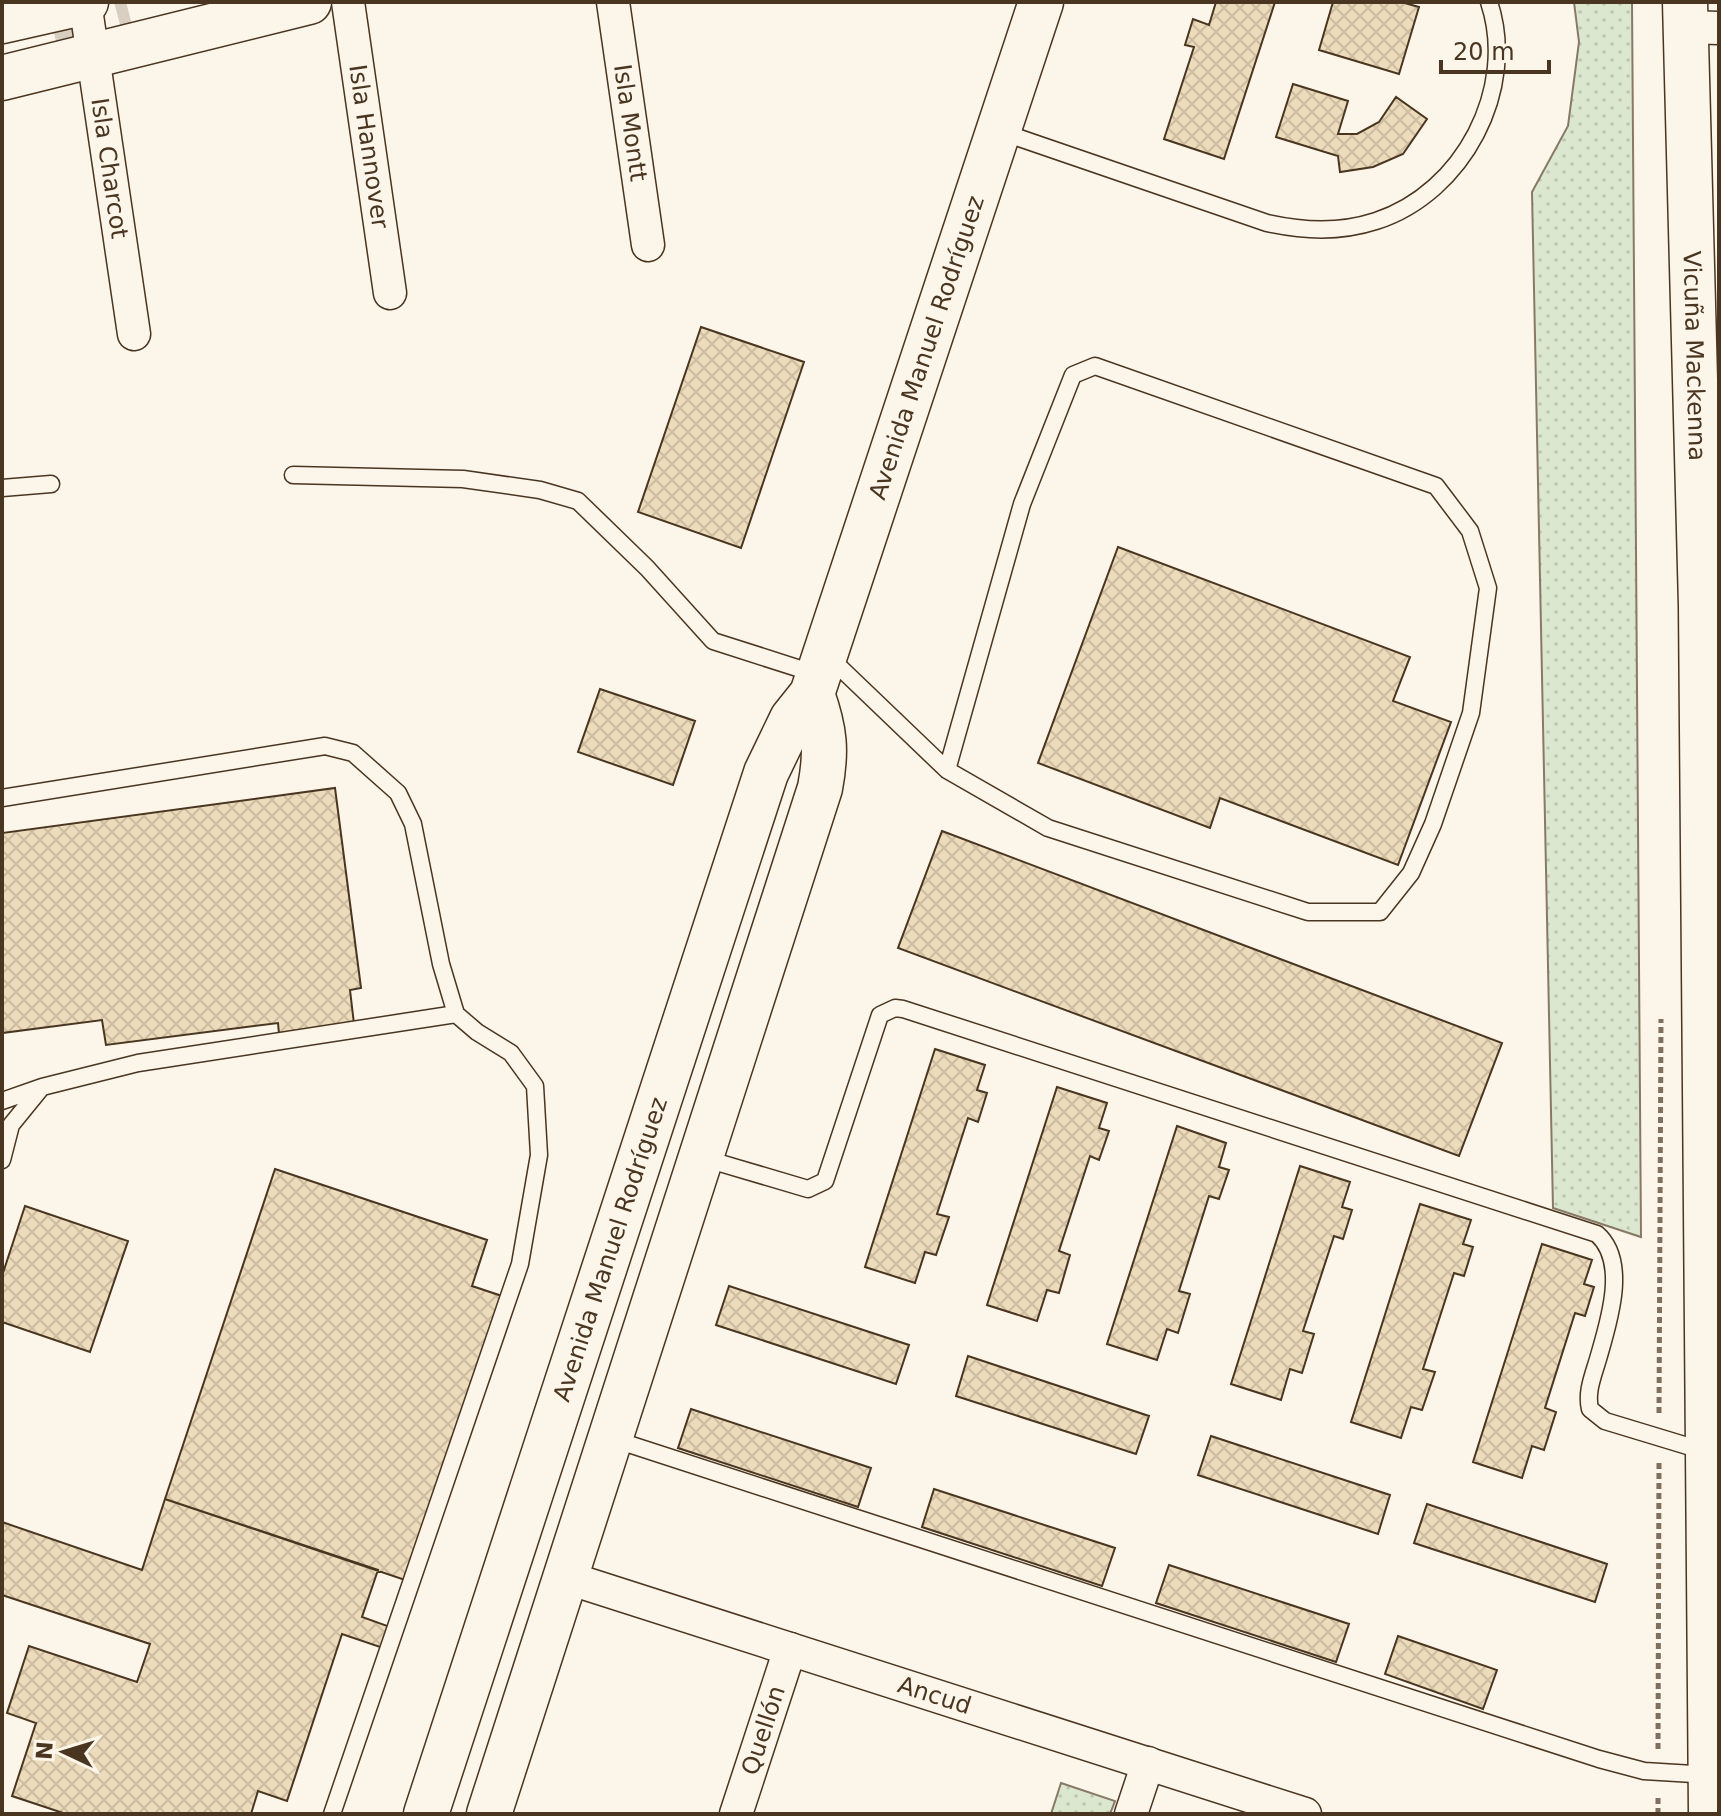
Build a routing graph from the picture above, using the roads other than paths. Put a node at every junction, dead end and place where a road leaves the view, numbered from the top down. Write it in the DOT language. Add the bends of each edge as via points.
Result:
graph roads {
  1 [pos="86,2"];
  2 [pos="309,2"];
  3 [pos="348,2"];
  4 [pos="613,2"];
  5 [pos="1041,2"];
  6 [pos="1489,2"];
  7 [pos="16,13"];
  8 [pos="1696,19"];
  9 [pos="92,57"];
  10 [pos="6,78"];
  11 [pos="998,131"];
  12 [pos="1705,199"];
  13 [pos="648,245"];
  14 [pos="390,293"];
  15 [pos="134,334"];
  16 [pos="1707,381"];
  17 [pos="293,475"];
  18 [pos="51,484"];
  19 [pos="2,488"];
  20 [pos="1710,561"];
  21 [pos="818,674"];
  22 [pos="947,770"];
  23 [pos="1711,774"];
  24 [pos="2,798"];
  25 [pos="1712,973"];
  26 [pos="456,1014"];
  27 [pos="42,1087"];
  28 [pos="2,1101"];
  29 [pos="701,1157"];
  30 [pos="2,1160"];
  31 [pos="1713,1182"];
  32 [pos="616,1231"];
  33 [pos="657,1290"];
  34 [pos="1714,1388"];
  35 [pos="610,1438"];
  36 [pos="1709,1452"];
  37 [pos="529,1497"];
  38 [pos="568,1567"];
  39 [pos="1714,1594"];
  40 [pos="790,1649"];
  41 [pos="1148,1763"];
  42 [pos="1714,1799"];
  43 [pos="428,1813"];
  44 [pos="332,1814"];
  45 [pos="489,1814"];
  46 [pos="736,1814"];
  47 [pos="1131,1814"];
  48 [pos="1305,1814"];
  1 -- 7 [label="main road"];
  1 -- 9 [label="street, Isla Charcot"];
  2 -- 9 [label="main road"];
  3 -- 14 [label="street, Isla Hannover"];
  4 -- 13 [label="street, Isla Montt"];
  5 -- 11 [label="main road, Avenida Manuel Rodríguez"];
  6 -- 11 [label="lane" via="1495,70 1480,127 1466,152 1428,194 1378,221 1322,231 1267,223"];
  8 -- 12 [label="main road, Vicuña Mackenna"];
  9 -- 10 [label="main road"];
  9 -- 15 [label="street, Isla Charcot"];
  11 -- 21 [label="main road, Avenida Manuel Rodríguez"];
  12 -- 16 [label="main road, Vicuña Mackenna"];
  16 -- 20 [label="main road, Vicuña Mackenna"];
  17 -- 21 [label="lane" via="463,479 578,501 713,641"];
  18 -- 19 [label="lane"];
  20 -- 23 [label="main road, Vicuña Mackenna"];
  21 -- 22 [label="lane"];
  21 -- 29 [label="main road" via="826,744 820,788"];
  21 -- 32 [label="main road, Avenida Manuel Rodríguez" via="766,773"];
  22 -- 22 [label="lane" via="1022,504 1073,375 1095,366 1436,486 1470,531 1488,588 1471,713 1411,873 1380,912 1308,912 1063,833"];
  23 -- 25 [label="main road, Vicuña Mackenna"];
  24 -- 26 [label="lane" via="325,746 353,753 398,793 413,824"];
  25 -- 31 [label="main road, Vicuña Mackenna"];
  26 -- 27 [label="lane" via="138,1063"];
  26 -- 44 [label="lane" via="511,1053 535,1086 539,1155 520,1264"];
  27 -- 28 [label="lane"];
  27 -- 30 [label="lane" via="11,1125"];
  29 -- 33 [label="main road"];
  29 -- 36 [label="lane" via="808,1189 825,1181 880,1015 903,1009 1597,1234 1612,1252 1612,1297 1588,1393 1590,1409 1605,1421"];
  31 -- 34 [label="main road, Vicuña Mackenna"];
  32 -- 33 [label="main road"];
  32 -- 37 [label="main road, Avenida Manuel Rodríguez"];
  33 -- 35 [label="main road"];
  34 -- 36 [label="main road, Vicuña Mackenna"];
  35 -- 38 [label="main road"];
  35 -- 42 [label="lane" via="1630,1769 1658,1772"];
  36 -- 39 [label="main road, Vicuña Mackenna"];
  37 -- 38 [label="main road"];
  37 -- 43 [label="main road, Avenida Manuel Rodríguez"];
  38 -- 40 [label="street, Ancud"];
  38 -- 45 [label="main road"];
  39 -- 42 [label="main road, Vicuña Mackenna"];
  40 -- 41 [label="street, Ancud"];
  40 -- 46 [label="street, Quellón"];
  41 -- 47 [label="street"];
  41 -- 48 [label="street, Ancud"];
}
